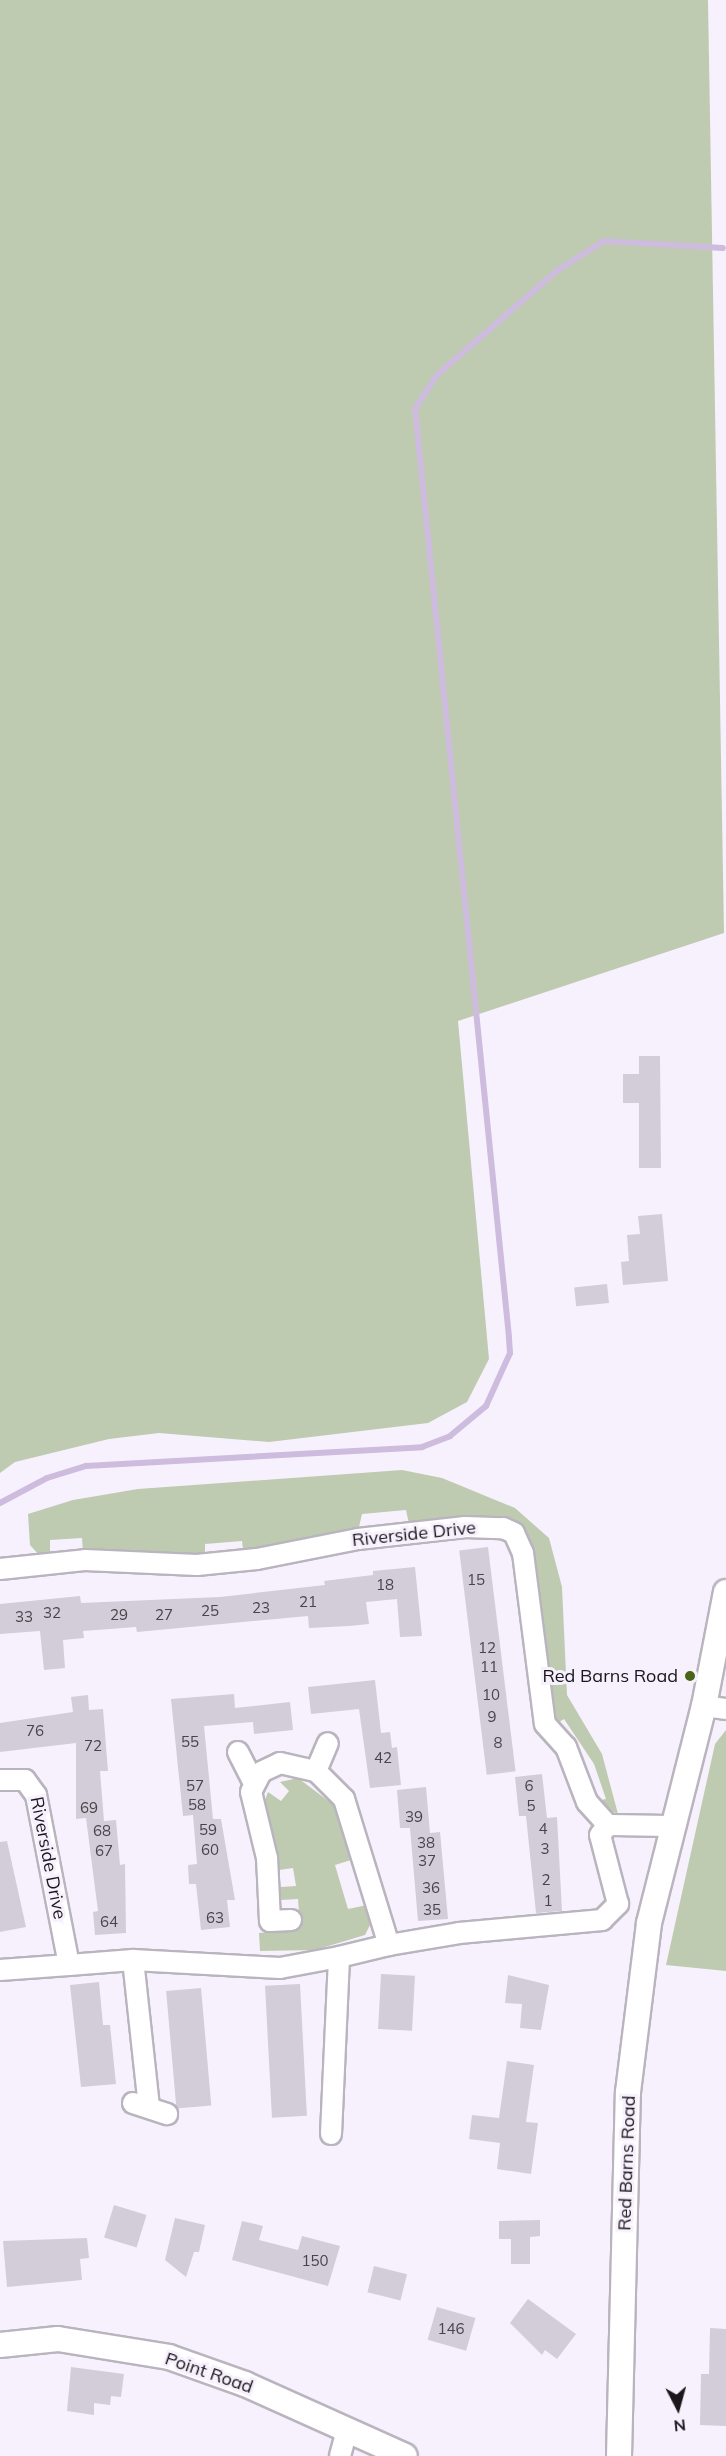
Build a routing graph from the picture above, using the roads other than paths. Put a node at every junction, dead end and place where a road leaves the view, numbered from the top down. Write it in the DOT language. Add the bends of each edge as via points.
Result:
graph roads {
  1 [pos="0,1569"];
  2 [pos="726,1592"];
  3 [pos="715,1707"];
  4 [pos="328,1743"];
  5 [pos="238,1752"];
  6 [pos="316,1771"];
  7 [pos="0,1780"];
  8 [pos="253,1781"];
  9 [pos="608,1826"];
  10 [pos="672,1826"];
  11 [pos="291,1920"];
  12 [pos="389,1945"];
  13 [pos="339,1957"];
  14 [pos="133,1960"];
  15 [pos="69,1965"];
  16 [pos="0,1970"];
  17 [pos="150,2108"];
  18 [pos="332,2134"];
  19 [pos="0,2345"];
  20 [pos="347,2429"];
  21 [pos="340,2456"];
  22 [pos="405,2456"];
  23 [pos="619,2456"];
  1 -- 9 [label="street, Riverside Drive" via="86,1560 197,1565 257,1559 358,1539 465,1527 503,1528 514,1533 523,1553 545,1724 566,1747 587,1802"];
  2 -- 3 [label="street, Red Barns Road"];
  3 -- 10 [label="street, Red Barns Road"];
  4 -- 6 [label="street"];
  5 -- 8 [label="street"];
  6 -- 8 [label="street" via="280,1763"];
  6 -- 12 [label="street" via="344,1800"];
  7 -- 15 [label="street, Riverside Drive" via="25,1780 36,1795"];
  8 -- 11 [label="street" via="267,1858 270,1921"];
  9 -- 10 [label="street"];
  9 -- 12 [label="street" via="600,1834 618,1904 602,1920 459,1933"];
  10 -- 23 [label="street, Red Barns Road" via="649,1923 628,2092"];
  12 -- 13 [label="street"];
  13 -- 14 [label="street" via="280,1968"];
  13 -- 18 [label="street"];
  14 -- 15 [label="street"];
  14 -- 17 [label="street"];
  15 -- 16 [label="street"];
  19 -- 20 [label="street, Point Road" via="58,2338 169,2357"];
  20 -- 21 [label="street"];
  20 -- 22 [label="street, Point Road"];
}
